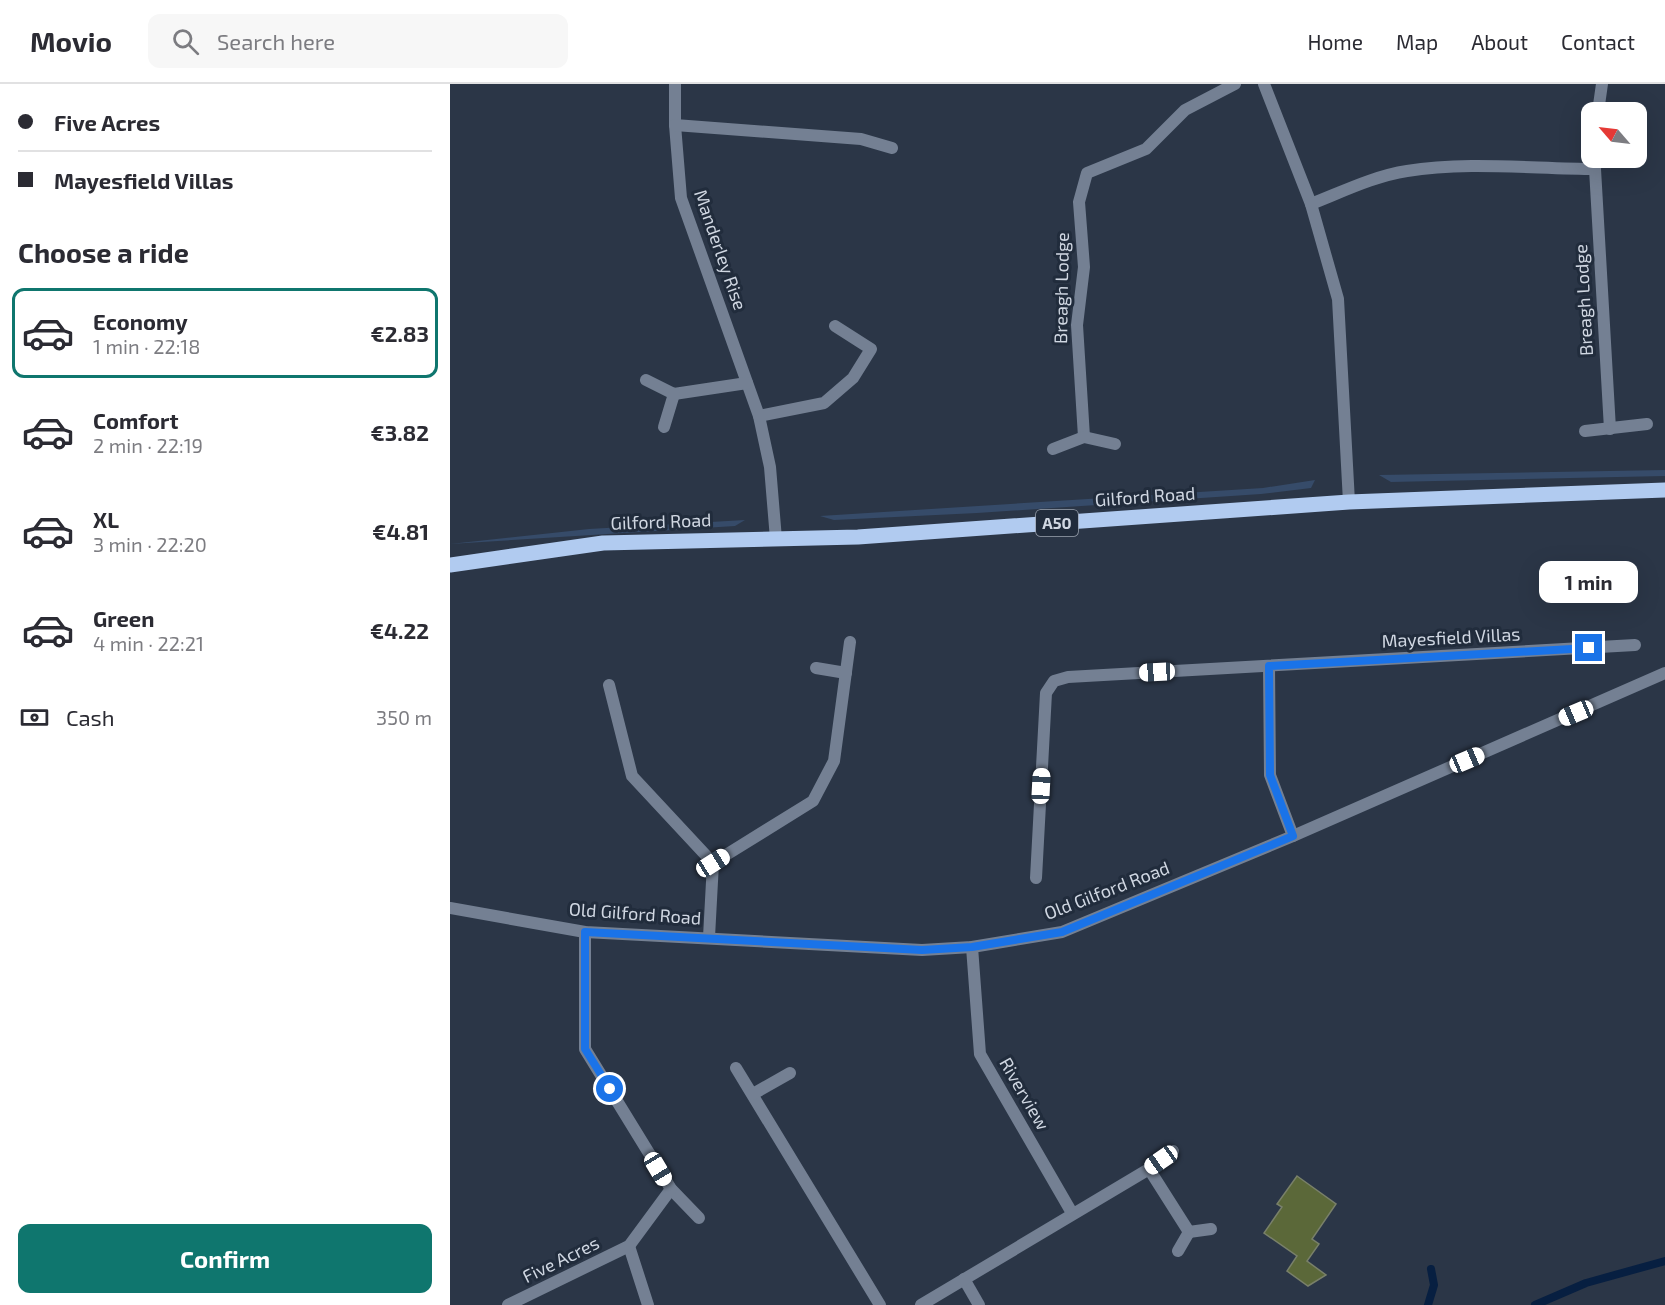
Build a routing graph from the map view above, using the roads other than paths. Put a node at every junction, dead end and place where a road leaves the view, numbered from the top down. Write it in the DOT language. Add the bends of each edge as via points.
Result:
graph roads {
  1 [pos="675,84"];
  2 [pos="1235,84"];
  3 [pos="1264,84"];
  4 [pos="1602,84"];
  5 [pos="1599,102"];
  6 [pos="675,125"];
  7 [pos="892,148"];
  8 [pos="1581,164"];
  9 [pos="1595,168"];
  10 [pos="1311,204"];
  11 [pos="835,326"];
  12 [pos="646,380"];
  13 [pos="747,383"];
  14 [pos="674,394"];
  15 [pos="759,416"];
  16 [pos="1647,424"];
  17 [pos="664,427"];
  18 [pos="1610,429"];
  19 [pos="1585,431"];
  20 [pos="1084,436"];
  21 [pos="1115,444"];
  22 [pos="1053,449"];
  23 [pos="1665,490"];
  24 [pos="1348,502"];
  25 [pos="776,539"];
  26 [pos="450,565"];
  27 [pos="850,642"];
  28 [pos="1635,645"];
  29 [pos="1269,666"];
  30 [pos="816,668"];
  31 [pos="846,673"];
  32 [pos="1665,673"];
  33 [pos="609,686"];
  34 [pos="1293,836"];
  35 [pos="713,863"];
  36 [pos="1036,879"];
  37 [pos="450,908"];
  38 [pos="585,932"];
  39 [pos="709,937"];
  40 [pos="972,947"];
  41 [pos="736,1068"];
  42 [pos="790,1073"];
  43 [pos="753,1094"];
  44 [pos="1173,1151"];
  45 [pos="1149,1169"];
  46 [pos="671,1189"];
  47 [pos="1072,1213"];
  48 [pos="699,1218"];
  49 [pos="1211,1229"];
  50 [pos="1189,1232"];
  51 [pos="629,1246"];
  52 [pos="1178,1251"];
  53 [pos="964,1279"];
  54 [pos="508,1305"];
  55 [pos="648,1305"];
  56 [pos="880,1305"];
  57 [pos="921,1305"];
  58 [pos="979,1305"];
  1 -- 6 [label="street, Manderley Rise"];
  2 -- 20 [label="street, Breagh Lodge" via="1185,110 1146,150 1086,173 1079,202 1084,267 1077,325"];
  3 -- 10 [label="street"];
  4 -- 5 [label="street"];
  6 -- 7 [label="street" via="861,139"];
  6 -- 13 [label="street, Manderley Rise" via="681,198"];
  8 -- 10 [label="street, Breagh Lodge" via="1406,171 1364,182"];
  9 -- 18 [label="street, Breagh Lodge"];
  10 -- 24 [label="street" via="1338,299"];
  11 -- 15 [label="street" via="871,350 853,378 824,403"];
  12 -- 14 [label="street"];
  13 -- 14 [label="street"];
  13 -- 15 [label="street, Manderley Rise"];
  14 -- 17 [label="street"];
  15 -- 25 [label="street, Manderley Rise" via="770,467"];
  16 -- 18 [label="street"];
  18 -- 19 [label="street"];
  20 -- 21 [label="street"];
  20 -- 22 [label="street"];
  23 -- 24 [label="main road, Gilford Road / A50"];
  24 -- 25 [label="main road, Gilford Road / A50" via="858,537"];
  25 -- 26 [label="main road, Gilford Road / A50" via="603,543"];
  27 -- 31 [label="street"];
  28 -- 29 [label="street, Mayesfield Villas"];
  29 -- 34 [label="street" via="1270,775"];
  29 -- 36 [label="street, Mayesfield Villas" via="1068,676 1054,681 1046,693"];
  30 -- 31 [label="street"];
  31 -- 35 [label="street" via="834,761 813,801"];
  32 -- 34 [label="street, Old Gilford Road"];
  33 -- 35 [label="street" via="633,776"];
  34 -- 40 [label="street, Old Gilford Road" via="1062,932"];
  35 -- 39 [label="street"];
  37 -- 38 [label="street, Old Gilford Road"];
  38 -- 39 [label="street, Old Gilford Road"];
  38 -- 46 [label="street" via="585,1049"];
  39 -- 40 [label="street, Old Gilford Road" via="922,950"];
  40 -- 47 [label="street, Riverview" via="980,1054"];
  41 -- 43 [label="street"];
  42 -- 43 [label="street"];
  43 -- 56 [label="street"];
  44 -- 45 [label="street"];
  45 -- 47 [label="street"];
  45 -- 50 [label="street"];
  46 -- 48 [label="street"];
  46 -- 51 [label="street, Five Acres"];
  47 -- 53 [label="street"];
  49 -- 50 [label="street"];
  50 -- 52 [label="street"];
  51 -- 54 [label="street, Five Acres"];
  51 -- 55 [label="street, Five Acres"];
  53 -- 57 [label="street"];
  53 -- 58 [label="street"];
}
